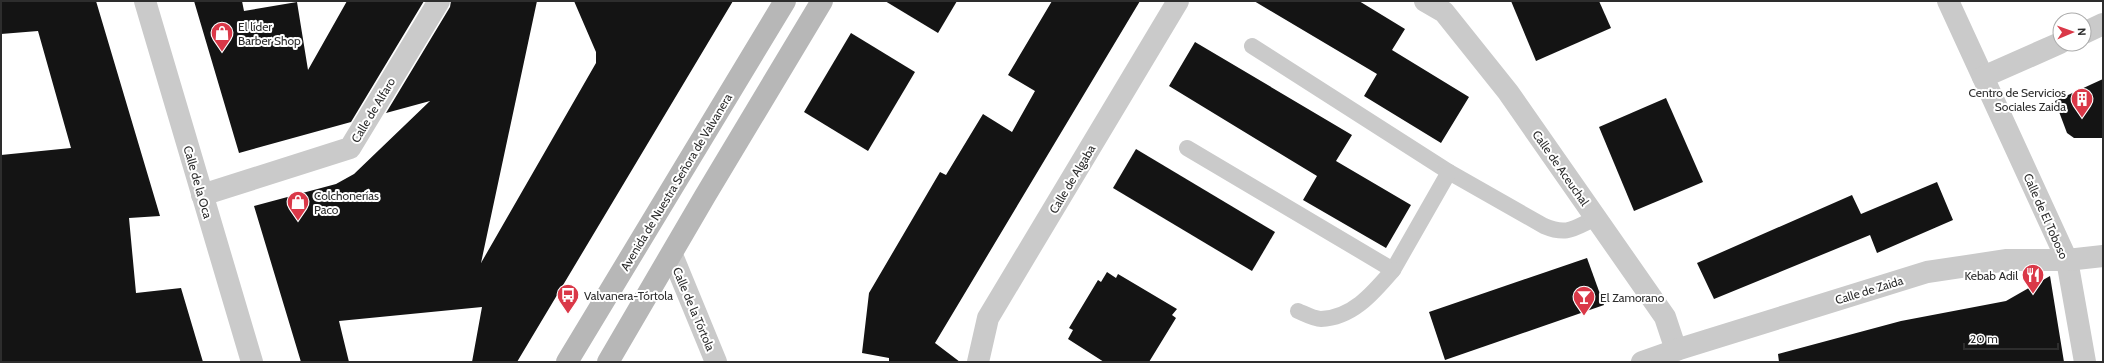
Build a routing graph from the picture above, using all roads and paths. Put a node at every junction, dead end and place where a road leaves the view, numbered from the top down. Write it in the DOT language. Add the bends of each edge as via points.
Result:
graph roads {
  1 [pos="145,1"];
  2 [pos="439,1"];
  3 [pos="785,1"];
  4 [pos="822,1"];
  5 [pos="1178,1"];
  6 [pos="1425,1"];
  7 [pos="1948,1"];
  8 [pos="2103,24"];
  9 [pos="2092,29"];
  10 [pos="1252,46"];
  11 [pos="2052,47"];
  12 [pos="1983,77"];
  13 [pos="1187,148"];
  14 [pos="1449,172"];
  15 [pos="202,195"];
  16 [pos="1596,218"];
  17 [pos="672,255"];
  18 [pos="2103,256"];
  19 [pos="2067,260"];
  20 [pos="1393,270"];
  21 [pos="1298,312"];
  22 [pos="1676,350"];
  23 [pos="252,362"];
  24 [pos="567,362"];
  25 [pos="608,362"];
  26 [pos="716,362"];
  27 [pos="978,362"];
  28 [pos="1642,362"];
  29 [pos="2085,362"];
  1 -- 15 [label="street, Calle de la Oca"];
  2 -- 15 [label="street, Calle de Alfaro" via="350,148"];
  3 -- 24 [label="main road, Avenida de Nuestra Señora de Valvanera"];
  4 -- 17 [label="main road"];
  5 -- 27 [label="street, Calle de Algaba" via="988,318"];
  6 -- 16 [label="street, Calle de Aceuchal" via="1444,12 1508,92"];
  7 -- 12 [label="street, Calle de El Toboso"];
  8 -- 9 [label="street"];
  10 -- 14 [label="lane"];
  11 -- 12 [label="street"];
  12 -- 19 [label="street, Calle de El Toboso"];
  13 -- 20 [label="lane"];
  14 -- 16 [label="lane" via="1554,231 1566,232"];
  14 -- 20 [label="lane"];
  15 -- 23 [label="street, Calle de la Oca"];
  16 -- 22 [label="street, Calle de Aceuchal" via="1665,317"];
  17 -- 25 [label="main road"];
  17 -- 26 [label="street, Calle de la Tórtola" via="684,290 701,323"];
  18 -- 19 [label="street, Calle de Zaida"];
  19 -- 22 [label="street, Calle de Zaida" via="2007,260 1927,272"];
  19 -- 29 [label="street, Calle de El Toboso"];
  20 -- 21 [label="lane" via="1370,296 1343,315 1320,320"];
  22 -- 28 [label="street, Calle de Zaida"];
}
